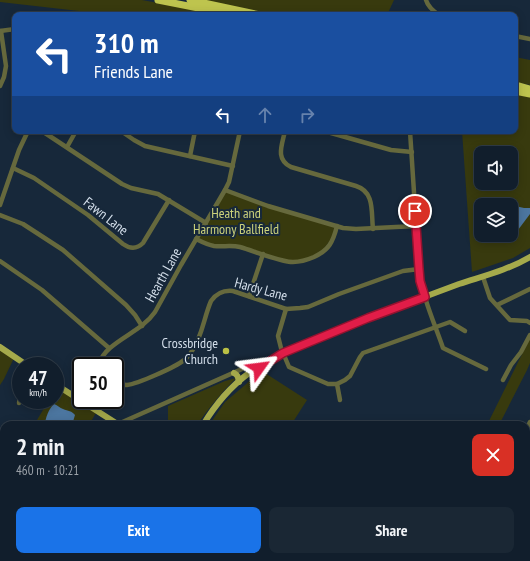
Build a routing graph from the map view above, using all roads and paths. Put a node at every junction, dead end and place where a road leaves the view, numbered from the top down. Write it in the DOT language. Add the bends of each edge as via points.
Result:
graph roads {
  1 [pos="158,0"];
  2 [pos="190,0"];
  3 [pos="426,0"];
  4 [pos="219,12"];
  5 [pos="246,12"];
  6 [pos="434,12"];
  7 [pos="12,29"];
  8 [pos="1,31"];
  9 [pos="518,37"];
  10 [pos="530,39"];
  11 [pos="0,86"];
  12 [pos="518,86"];
  13 [pos="530,88"];
  14 [pos="518,92"];
  15 [pos="530,94"];
  16 [pos="27,134"];
  17 [pos="47,134"];
  18 [pos="74,134"];
  19 [pos="125,134"];
  20 [pos="194,134"];
  21 [pos="239,134"];
  22 [pos="284,134"];
  23 [pos="335,134"];
  24 [pos="410,134"];
  25 [pos="67,147"];
  26 [pos="412,152"];
  27 [pos="190,156"];
  28 [pos="233,166"];
  29 [pos="13,168"];
  30 [pos="225,190"];
  31 [pos="169,200"];
  32 [pos="0,205"];
  33 [pos="0,215"];
  34 [pos="206,223"];
  35 [pos="337,226"];
  36 [pos="416,226"];
  37 [pos="373,229"];
  38 [pos="196,239"];
  39 [pos="263,254"];
  40 [pos="530,257"];
  41 [pos="0,261"];
  42 [pos="419,269"];
  43 [pos="483,277"];
  44 [pos="530,289"];
  45 [pos="249,296"];
  46 [pos="425,297"];
  47 [pos="497,305"];
  48 [pos="286,309"];
  49 [pos="530,322"];
  50 [pos="142,326"];
  51 [pos="436,328"];
  52 [pos="465,331"];
  53 [pos="530,335"];
  54 [pos="0,347"];
  55 [pos="109,348"];
  56 [pos="283,353"];
  57 [pos="15,357"];
  58 [pos="103,357"];
  59 [pos="269,361"];
  60 [pos="486,369"];
  61 [pos="234,373"];
  62 [pos="503,380"];
  63 [pos="239,382"];
  64 [pos="337,384"];
  65 [pos="124,385"];
  66 [pos="340,400"];
  67 [pos="94,409"];
  68 [pos="113,421"];
  69 [pos="128,421"];
  70 [pos="206,421"];
  1 -- 4 [label="highway"];
  2 -- 5 [label="highway"];
  3 -- 6 [label="street"];
  7 -- 8 [label="street"];
  8 -- 11 [label="street" via="6,66"];
  9 -- 10 [label="street"];
  12 -- 13 [label="highway"];
  14 -- 15 [label="highway"];
  16 -- 29 [label="street"];
  17 -- 25 [label="street"];
  18 -- 25 [label="street"];
  19 -- 27 [label="street" via="145,146"];
  20 -- 27 [label="street"];
  21 -- 28 [label="street, Hearth Lane"];
  22 -- 37 [label="street" via="280,152 284,163 364,189 370,200"];
  23 -- 26 [label="street" via="391,150"];
  24 -- 26 [label="street"];
  25 -- 31 [label="street" via="122,184 158,194"];
  26 -- 36 [label="street"];
  27 -- 28 [label="street"];
  28 -- 30 [label="street, Hearth Lane"];
  29 -- 31 [label="street, Fawn Lane" via="34,178 88,215 129,248 138,247 143,243"];
  29 -- 32 [label="street"];
  30 -- 34 [label="street, Hearth Lane"];
  30 -- 35 [label="street" via="268,206"];
  31 -- 34 [label="street"];
  33 -- 50 [label="street" via="23,224 63,250 126,304"];
  34 -- 38 [label="street, Hearth Lane"];
  35 -- 37 [label="street" via="356,230"];
  35 -- 39 [label="street" via="328,248 308,260 289,262"];
  36 -- 37 [label="street"];
  36 -- 42 [label="street"];
  38 -- 39 [label="street" via="209,245 234,246"];
  38 -- 50 [label="street, Hearth Lane" via="152,317"];
  39 -- 45 [label="street"];
  40 -- 43 [label="main road"];
  41 -- 55 [label="street" via="42,290"];
  42 -- 46 [label="street"];
  42 -- 48 [label="street, Hardy Lane" via="403,271 308,307"];
  43 -- 46 [label="main road"];
  43 -- 47 [label="street" via="490,298"];
  44 -- 47 [label="street"];
  45 -- 48 [label="street, Hardy Lane"];
  45 -- 65 [label="street, Hardy Lane" via="229,290 219,293 209,305 193,350 183,361 137,383"];
  46 -- 51 [label="street"];
  46 -- 56 [label="main road"];
  47 -- 49 [label="street" via="510,320"];
  48 -- 56 [label="street" via="278,336"];
  50 -- 55 [label="street, Hearth Lane"];
  51 -- 52 [label="street" via="450,322"];
  51 -- 60 [label="street" via="443,348"];
  51 -- 64 [label="street" via="363,353 350,376"];
  53 -- 62 [label="street"];
  54 -- 57 [label="main road"];
  55 -- 58 [label="street, Hearth Lane"];
  56 -- 59 [label="main road"];
  56 -- 64 [label="street" via="289,367 328,384"];
  59 -- 61 [label="street" via="262,360"];
  59 -- 63 [label="main road"];
  61 -- 63 [label="main road" via="238,376"];
  61 -- 69 [label="street"];
  63 -- 70 [label="main road" via="219,402"];
  64 -- 66 [label="street"];
  67 -- 68 [label="main road"];
}
